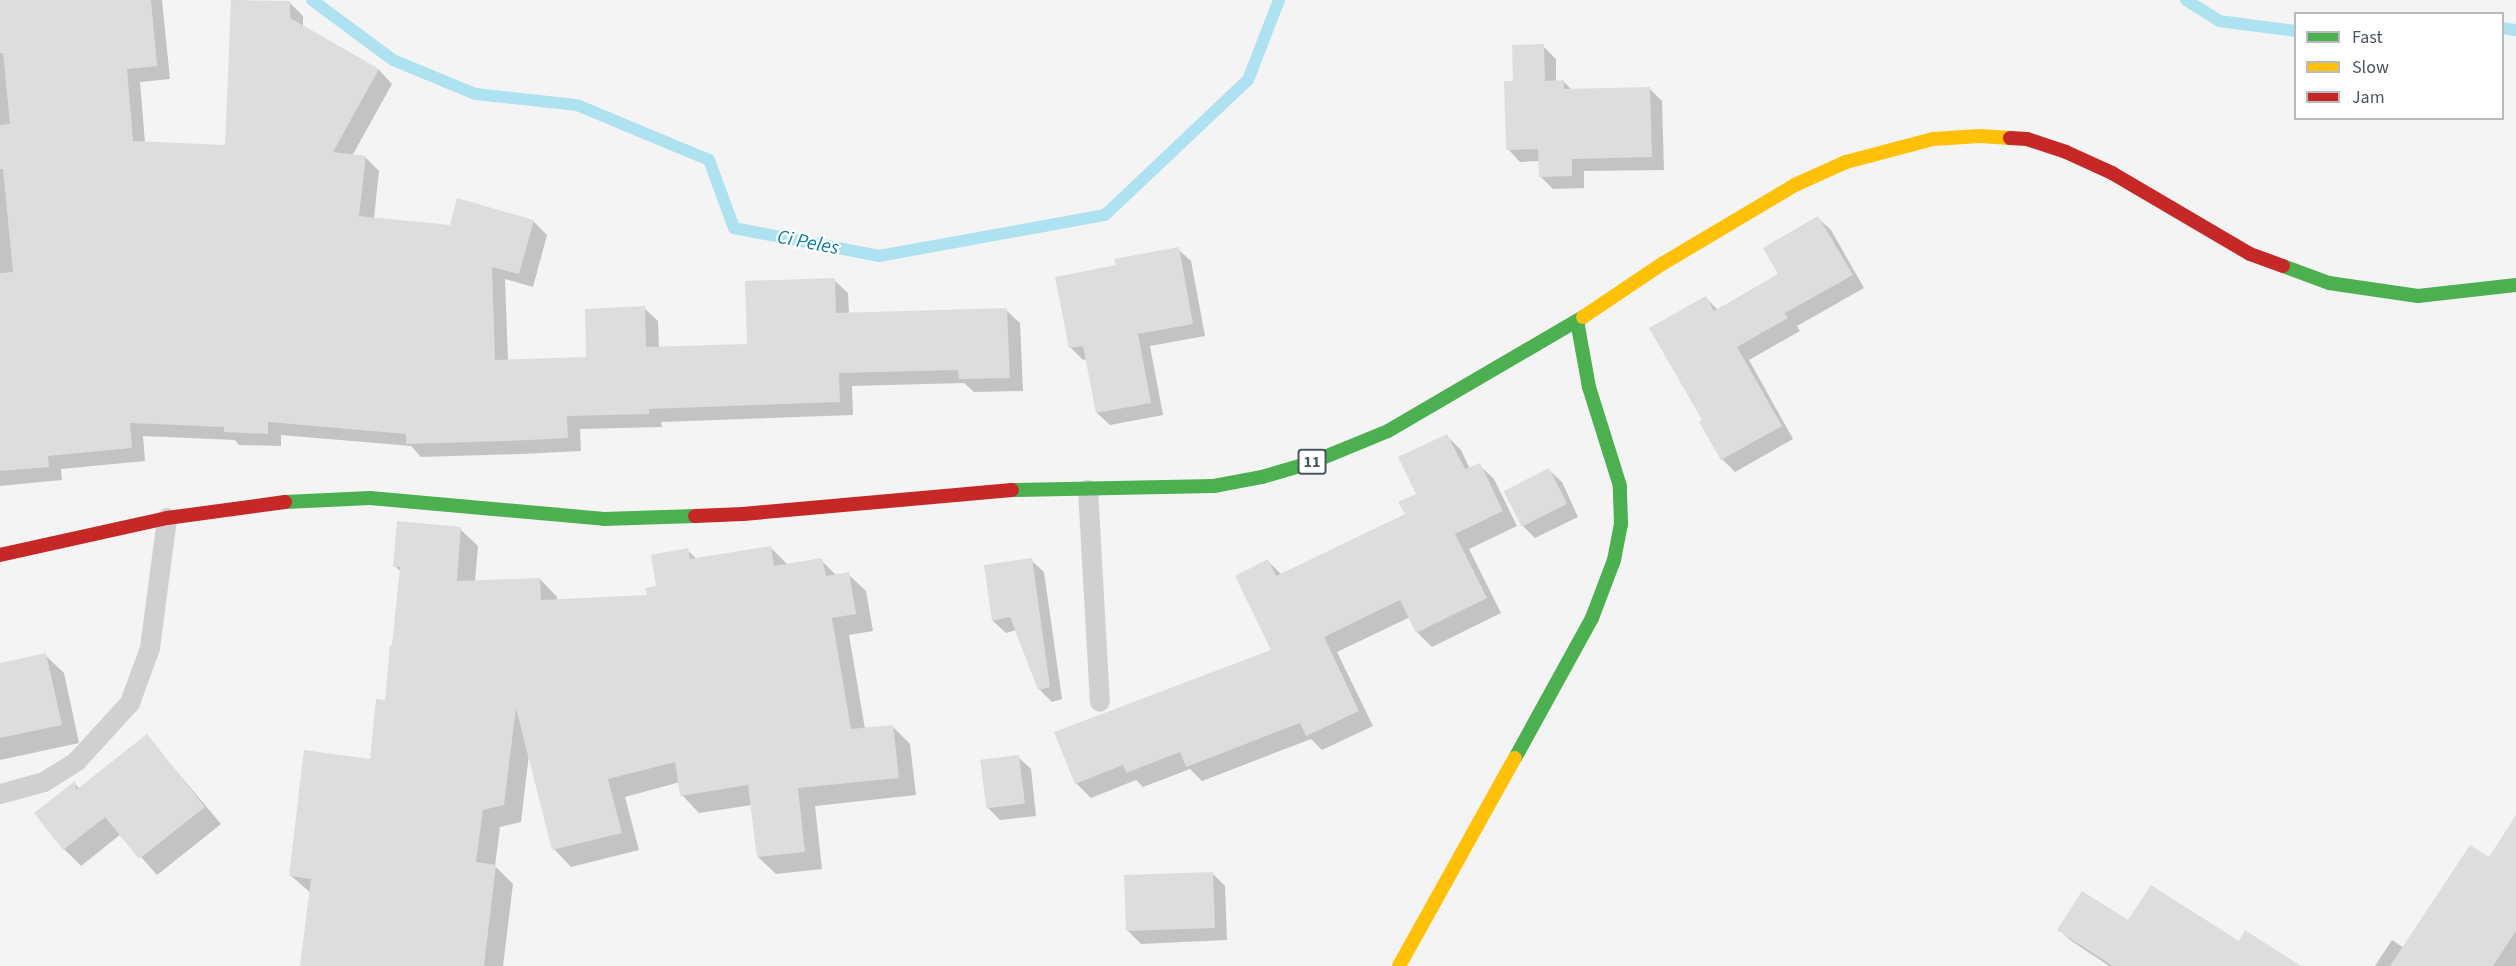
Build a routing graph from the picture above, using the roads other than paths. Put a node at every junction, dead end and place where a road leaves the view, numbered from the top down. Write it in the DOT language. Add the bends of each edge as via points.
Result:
graph roads {
  1 [pos="2516,285"];
  2 [pos="1577,321"];
  3 [pos="1088,490"];
  4 [pos="167,518"];
  5 [pos="0,555"];
  6 [pos="1100,702"];
  7 [pos="0,794"];
  8 [pos="1399,966"];
  1 -- 2 [label="main road, 11" via="2418,296 2329,283 2250,254 2112,173 2067,152 2027,140 1980,136 1933,139 1891,148 1846,162 1797,184 1662,264"];
  2 -- 3 [label="main road, 11" via="1388,431 1310,463 1214,486"];
  2 -- 8 [label="main road" via="1589,387 1620,486 1621,523 1614,560 1592,618"];
  3 -- 4 [label="main road, 11" via="1019,489 743,514 604,519 370,498 229,508"];
  3 -- 6 [label="lane"];
  4 -- 5 [label="main road, 11"];
  4 -- 7 [label="lane" via="150,648 130,703 76,762 44,782"];
}
